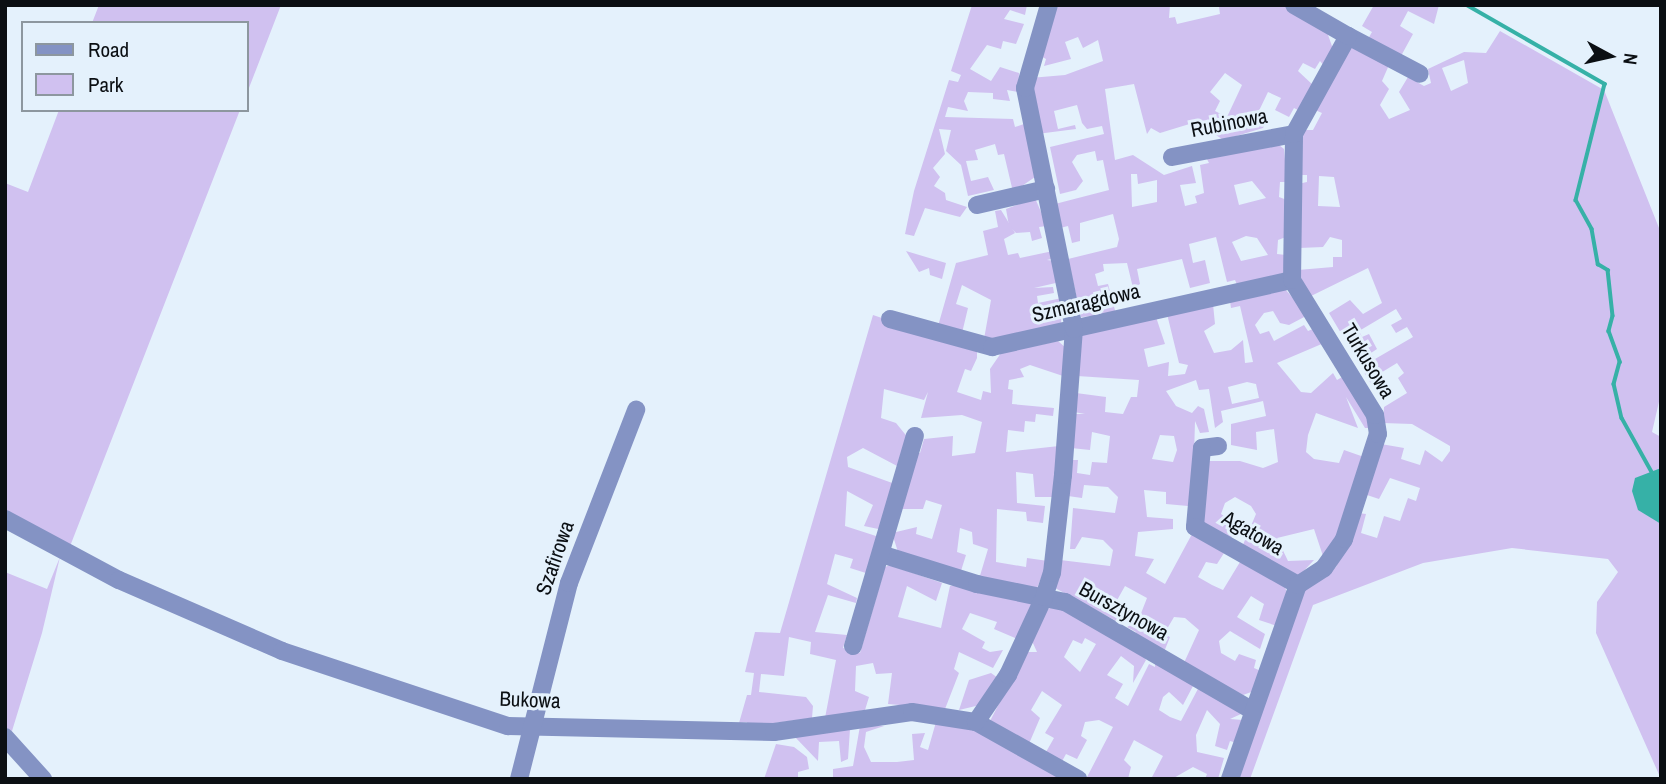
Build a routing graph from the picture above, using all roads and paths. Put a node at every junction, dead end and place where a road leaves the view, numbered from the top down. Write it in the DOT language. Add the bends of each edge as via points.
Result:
graph roads {
  1 [pos="1049,5"];
  2 [pos="1294,5"];
  3 [pos="1348,36"];
  4 [pos="1420,74"];
  5 [pos="1294,134"];
  6 [pos="1172,157"];
  7 [pos="1045,189"];
  8 [pos="977,205"];
  9 [pos="1292,280"];
  10 [pos="890,319"];
  11 [pos="1074,329"];
  12 [pos="636,410"];
  13 [pos="915,436"];
  14 [pos="1218,446"];
  15 [pos="5,519"];
  16 [pos="881,554"];
  17 [pos="1298,585"];
  18 [pos="1044,597"];
  19 [pos="853,646"];
  20 [pos="1254,711"];
  21 [pos="976,722"];
  22 [pos="531,725"];
  23 [pos="508,726"];
  24 [pos="5,737"];
  25 [pos="520,774"];
  26 [pos="43,779"];
  27 [pos="1078,779"];
  28 [pos="1230,779"];
  1 -- 7 [label="street" via="1025,88"];
  2 -- 3 [label="street"];
  3 -- 4 [label="street"];
  3 -- 5 [label="street"];
  5 -- 6 [label="street, Rubinowa"];
  5 -- 9 [label="street"];
  7 -- 8 [label="street"];
  7 -- 11 [label="street"];
  9 -- 11 [label="street, Szmaragdowa"];
  9 -- 17 [label="street, Turkusowa" via="1375,415 1378,434 1344,539 1324,568"];
  10 -- 11 [label="street, Szmaragdowa" via="992,347"];
  11 -- 18 [label="street" via="1052,573"];
  12 -- 22 [label="street, Szafirowa" via="569,583"];
  13 -- 16 [label="street"];
  14 -- 17 [label="street, Agatowa" via="1202,447 1195,527"];
  15 -- 23 [label="street, Bukowa" via="118,580 282,651"];
  16 -- 18 [label="street, Bursztynowa" via="977,584"];
  16 -- 19 [label="street"];
  17 -- 20 [label="street"];
  18 -- 20 [label="street, Bursztynowa" via="1065,602"];
  18 -- 21 [label="street" via="1008,675"];
  20 -- 28 [label="street"];
  21 -- 22 [label="street, Bukowa" via="912,712 774,732"];
  21 -- 27 [label="street, Bukowa"];
  22 -- 23 [label="street, Bukowa"];
  22 -- 25 [label="street, Szafirowa"];
  23 -- 25 [label="street" via="520,745"];
  24 -- 26 [label="street"];
}
